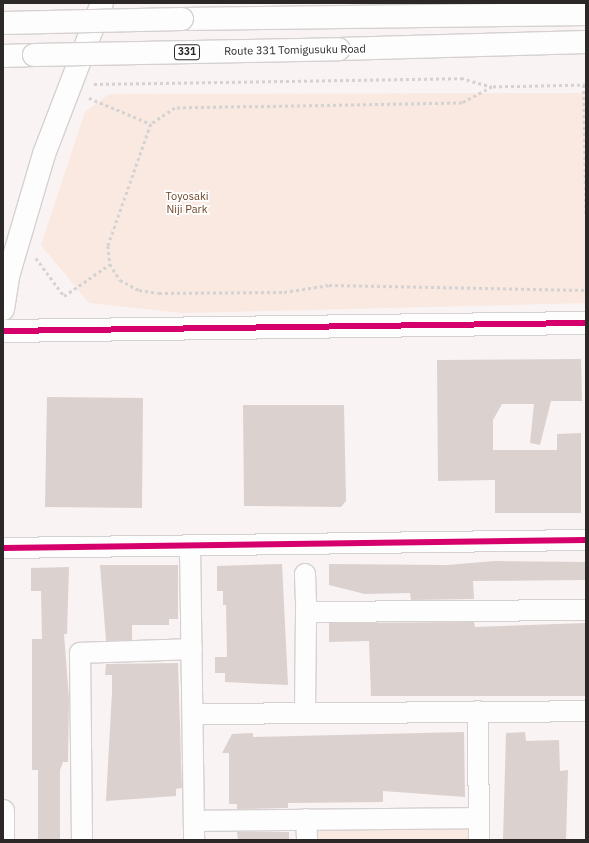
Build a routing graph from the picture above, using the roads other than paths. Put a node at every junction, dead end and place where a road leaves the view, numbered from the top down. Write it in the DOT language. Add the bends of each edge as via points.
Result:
graph roads {
  1 [pos="102,3"];
  2 [pos="586,14"];
  3 [pos="3,23"];
  4 [pos="586,42"];
  5 [pos="3,56"];
  6 [pos="3,309"];
  7 [pos="586,323"];
  8 [pos="3,331"];
  9 [pos="586,540"];
  10 [pos="190,545"];
  11 [pos="3,548"];
  12 [pos="305,574"];
  13 [pos="586,610"];
  14 [pos="306,612"];
  15 [pos="192,649"];
  16 [pos="305,711"];
  17 [pos="478,711"];
  18 [pos="586,711"];
  19 [pos="193,714"];
  20 [pos="3,811"];
  21 [pos="478,818"];
  22 [pos="306,819"];
  23 [pos="194,830"];
  24 [pos="3,840"];
  25 [pos="82,840"];
  26 [pos="307,840"];
  27 [pos="479,840"];
  1 -- 6 [label="main road" via="44,154 11,266"];
  2 -- 3 [label="main road, bridge"];
  4 -- 5 [label="main road, Route 331 Tomigusuku Road / 331, bridge"];
  7 -- 8 [label="main road"];
  9 -- 10 [label="street"];
  10 -- 11 [label="street"];
  10 -- 15 [label="street"];
  12 -- 14 [label="street"];
  13 -- 14 [label="street"];
  14 -- 16 [label="street"];
  15 -- 19 [label="street"];
  15 -- 25 [label="street" via="80,653"];
  16 -- 17 [label="street"];
  16 -- 19 [label="street"];
  17 -- 18 [label="street"];
  17 -- 21 [label="street"];
  19 -- 23 [label="street"];
  20 -- 24 [label="main road"];
  21 -- 22 [label="street"];
  21 -- 27 [label="street"];
  22 -- 23 [label="street"];
  22 -- 26 [label="street"];
}
